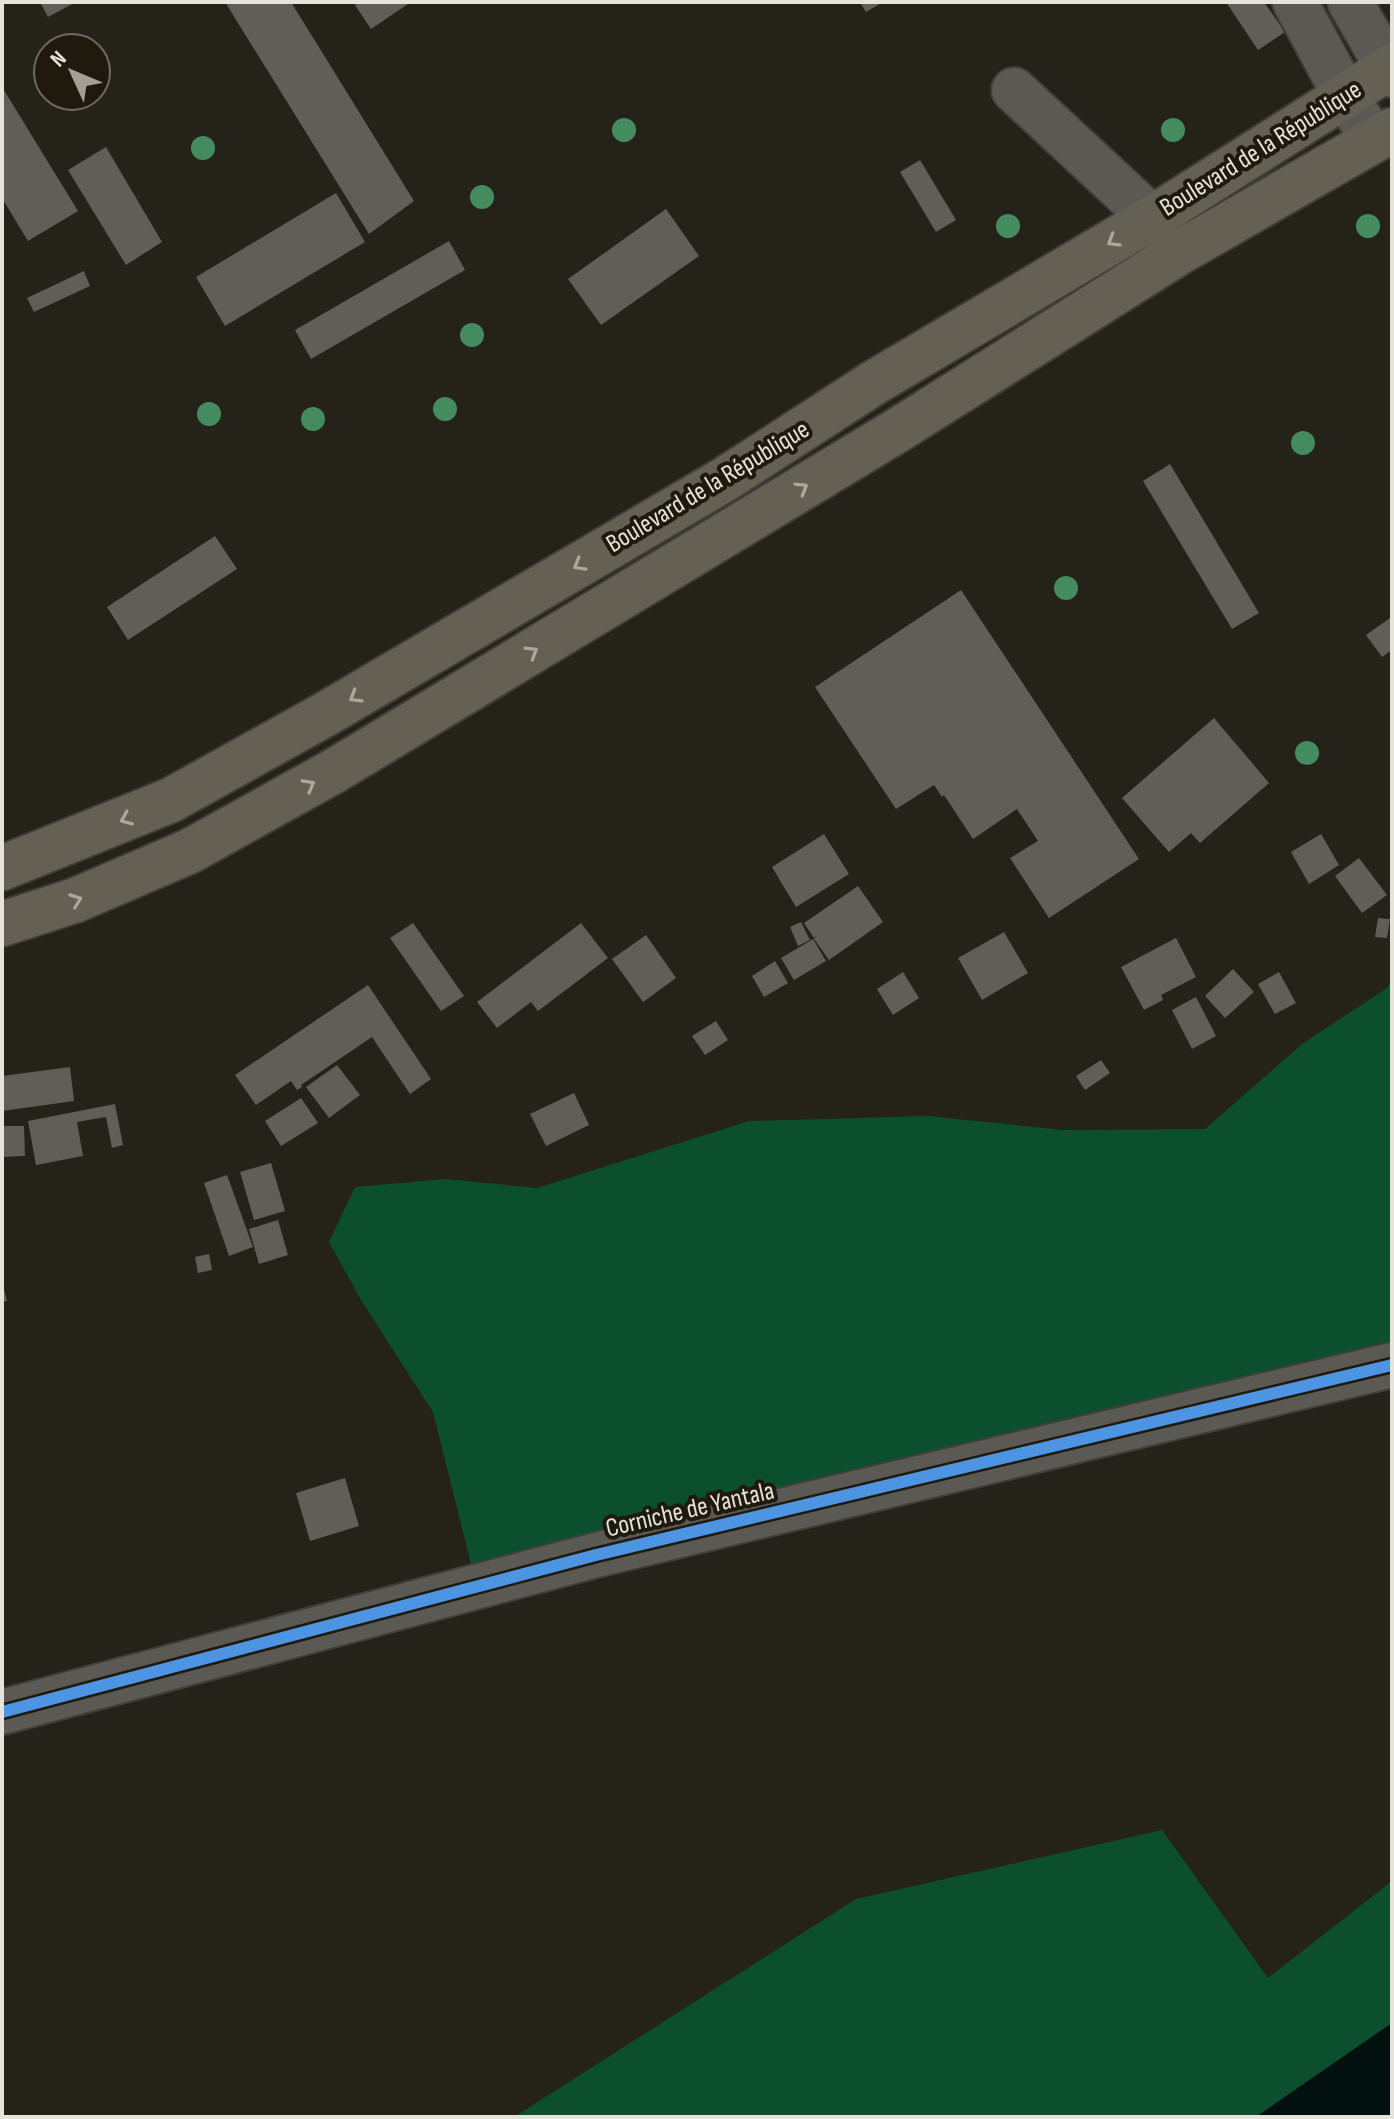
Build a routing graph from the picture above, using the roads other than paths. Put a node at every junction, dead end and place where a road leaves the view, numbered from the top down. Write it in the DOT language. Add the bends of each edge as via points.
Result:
graph roads {
  1 [pos="1295,2"];
  2 [pos="1350,2"];
  3 [pos="1391,70"];
  4 [pos="1014,90"];
  5 [pos="1346,97"];
  6 [pos="1383,135"];
  7 [pos="1152,218"];
  8 [pos="1180,252"];
  9 [pos="875,382"];
  10 [pos="907,424"];
  11 [pos="721,481"];
  12 [pos="750,520"];
  13 [pos="434,650"];
  14 [pos="460,696"];
  15 [pos="2,868"];
  16 [pos="2,924"];
  17 [pos="1392,1365"];
  18 [pos="2,1712"];
  1 -- 5 [label="street"];
  2 -- 3 [label="street"];
  3 -- 5 [label="main road, Boulevard de la République"];
  4 -- 7 [label="street"];
  5 -- 6 [label="street"];
  5 -- 7 [label="main road, Boulevard de la République"];
  6 -- 8 [label="main road, Boulevard de la République"];
  7 -- 8 [label="street"];
  7 -- 9 [label="main road, Boulevard de la République, one-way"];
  8 -- 10 [label="main road, Boulevard de la République"];
  9 -- 10 [label="main road"];
  9 -- 11 [label="main road, Boulevard de la République"];
  12 -- 10 [label="main road, Boulevard de la République, one-way"];
  11 -- 12 [label="main road"];
  11 -- 13 [label="main road, Boulevard de la République, one-way"];
  14 -- 12 [label="main road, Boulevard de la République, one-way"];
  13 -- 14 [label="main road"];
  13 -- 15 [label="main road, Boulevard de la République, one-way" via="171,800"];
  16 -- 14 [label="main road, Boulevard de la République, one-way" via="76,900 190,851"];
  17 -- 18 [label="street, Corniche de Yantala" via="596,1555"];
}
